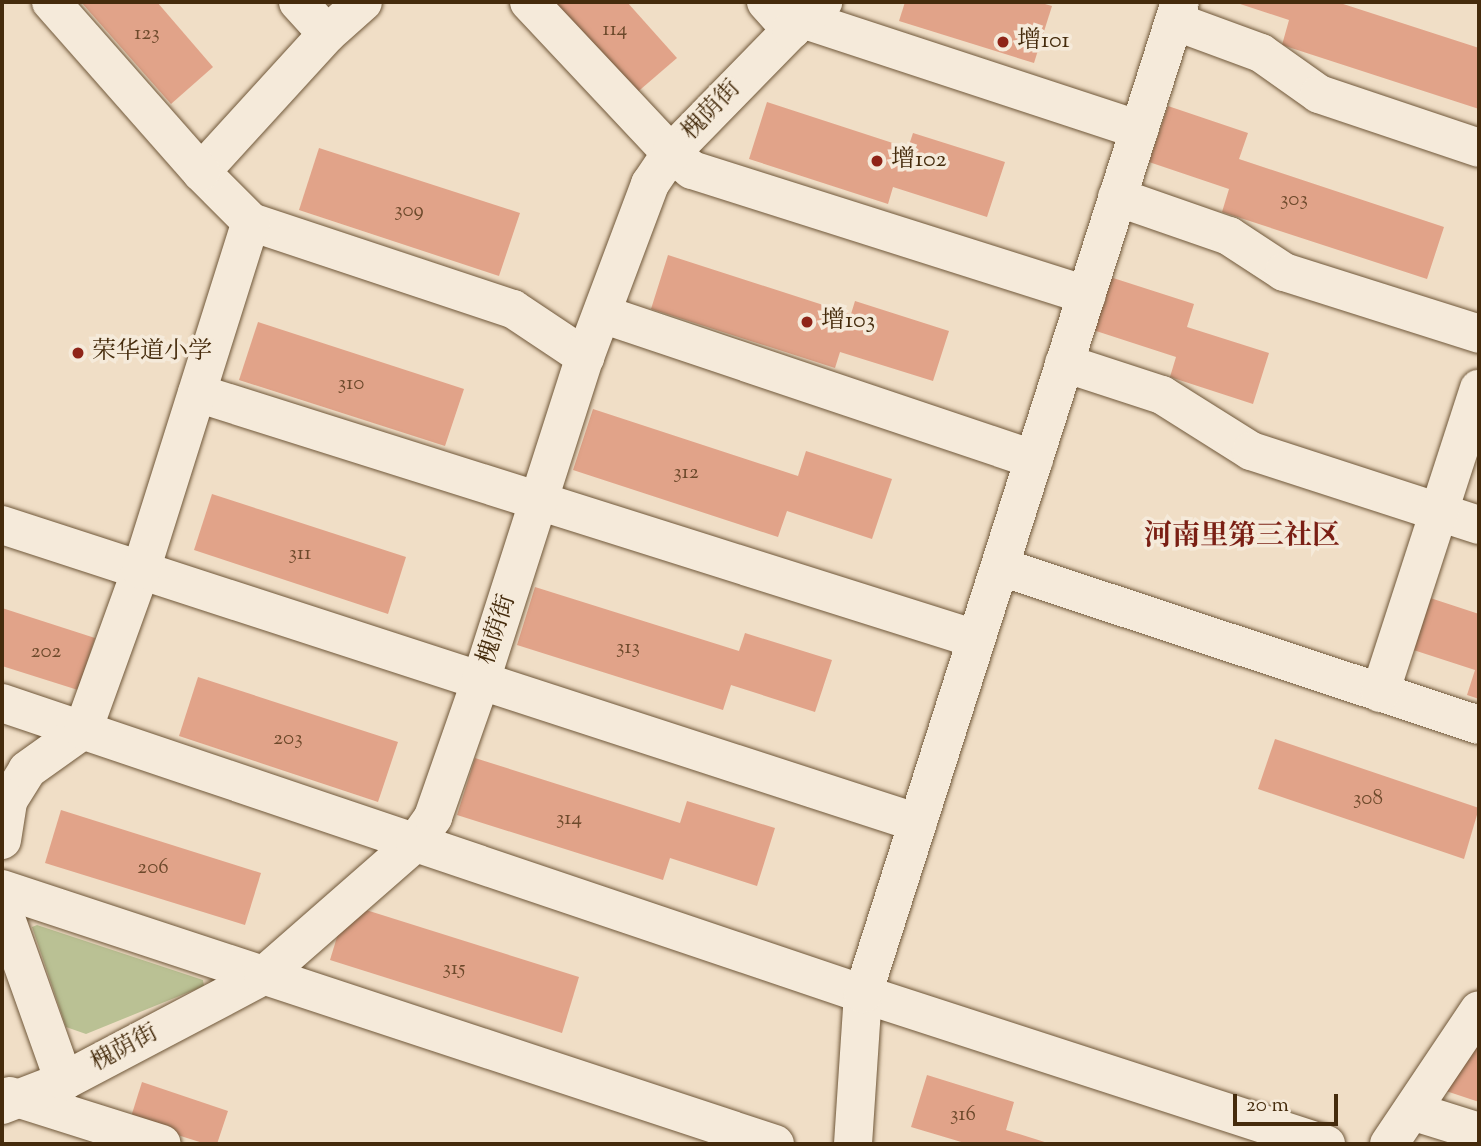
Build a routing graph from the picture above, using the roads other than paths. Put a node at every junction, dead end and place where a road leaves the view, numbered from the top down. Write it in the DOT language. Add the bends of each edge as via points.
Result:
graph roads {
  1 [pos="51,2"];
  2 [pos="298,2"];
  3 [pos="363,2"];
  4 [pos="529,2"];
  5 [pos="1177,11"];
  6 [pos="796,13"];
  7 [pos="327,34"];
  8 [pos="1139,130"];
  9 [pos="1479,148"];
  10 [pos="671,153"];
  11 [pos="201,172"];
  12 [pos="1117,197"];
  13 [pos="251,222"];
  14 [pos="1087,295"];
  15 [pos="602,314"];
  16 [pos="1479,334"];
  17 [pos="585,357"];
  18 [pos="1065,363"];
  19 [pos="1479,389"];
  20 [pos="197,393"];
  21 [pos="1034,460"];
  22 [pos="539,500"];
  23 [pos="1437,511"];
  24 [pos="2,525"];
  25 [pos="1479,526"];
  26 [pos="1000,567"];
  27 [pos="141,570"];
  28 [pos="976,639"];
  29 [pos="481,680"];
  30 [pos="1380,693"];
  31 [pos="2,703"];
  32 [pos="1479,725"];
  33 [pos="83,730"];
  34 [pos="918,823"];
  35 [pos="2,840"];
  36 [pos="415,843"];
  37 [pos="2,889"];
  38 [pos="2,908"];
  39 [pos="263,976"];
  40 [pos="863,994"];
  41 [pos="1479,1010"];
  42 [pos="64,1081"];
  43 [pos="8,1099"];
  44 [pos="1412,1111"];
  45 [pos="686,1129"];
  46 [pos="1479,1132"];
  47 [pos="162,1144"];
  48 [pos="775,1144"];
  49 [pos="853,1144"];
  50 [pos="1326,1144"];
  51 [pos="1389,1144"];
  1 -- 11 [label="street"];
  2 -- 7 [label="street"];
  3 -- 7 [label="street"];
  4 -- 10 [label="street"];
  5 -- 8 [label="street"];
  5 -- 9 [label="street" via="1261,53 1319,94"];
  6 -- 8 [label="street"];
  6 -- 10 [label="street, 槐荫街"];
  7 -- 11 [label="street"];
  8 -- 12 [label="street"];
  10 -- 14 [label="street" via="692,170"];
  10 -- 15 [label="street, 槐荫街" via="650,184"];
  11 -- 13 [label="street"];
  12 -- 14 [label="street"];
  12 -- 16 [label="street" via="1229,236 1284,272"];
  13 -- 17 [label="street" via="513,309"];
  13 -- 20 [label="street"];
  14 -- 18 [label="street"];
  15 -- 17 [label="street, 槐荫街"];
  15 -- 21 [label="street"];
  17 -- 22 [label="street, 槐荫街"];
  18 -- 21 [label="street"];
  18 -- 23 [label="street" via="1162,395 1251,452"];
  19 -- 23 [label="street"];
  20 -- 22 [label="street"];
  20 -- 27 [label="street"];
  21 -- 26 [label="street"];
  22 -- 28 [label="street"];
  22 -- 29 [label="street, 槐荫街"];
  23 -- 25 [label="street"];
  23 -- 30 [label="street"];
  24 -- 27 [label="street"];
  26 -- 28 [label="street"];
  26 -- 30 [label="street"];
  27 -- 29 [label="street"];
  27 -- 33 [label="street"];
  28 -- 34 [label="street"];
  29 -- 34 [label="street"];
  29 -- 36 [label="street, 槐荫街" via="433,817"];
  30 -- 32 [label="street"];
  31 -- 33 [label="street"];
  33 -- 35 [label="street" via="27,770 8,801"];
  33 -- 36 [label="street"];
  34 -- 40 [label="street"];
  36 -- 39 [label="street, 槐荫街"];
  36 -- 40 [label="street"];
  37 -- 39 [label="street"];
  38 -- 42 [label="street"];
  39 -- 42 [label="street, 槐荫街"];
  39 -- 45 [label="street"];
  40 -- 49 [label="street"];
  40 -- 50 [label="street"];
  41 -- 44 [label="street"];
  42 -- 43 [label="street, 槐荫街"];
  43 -- 47 [label="street"];
  44 -- 46 [label="street"];
  44 -- 51 [label="street"];
  45 -- 48 [label="street"];
}
